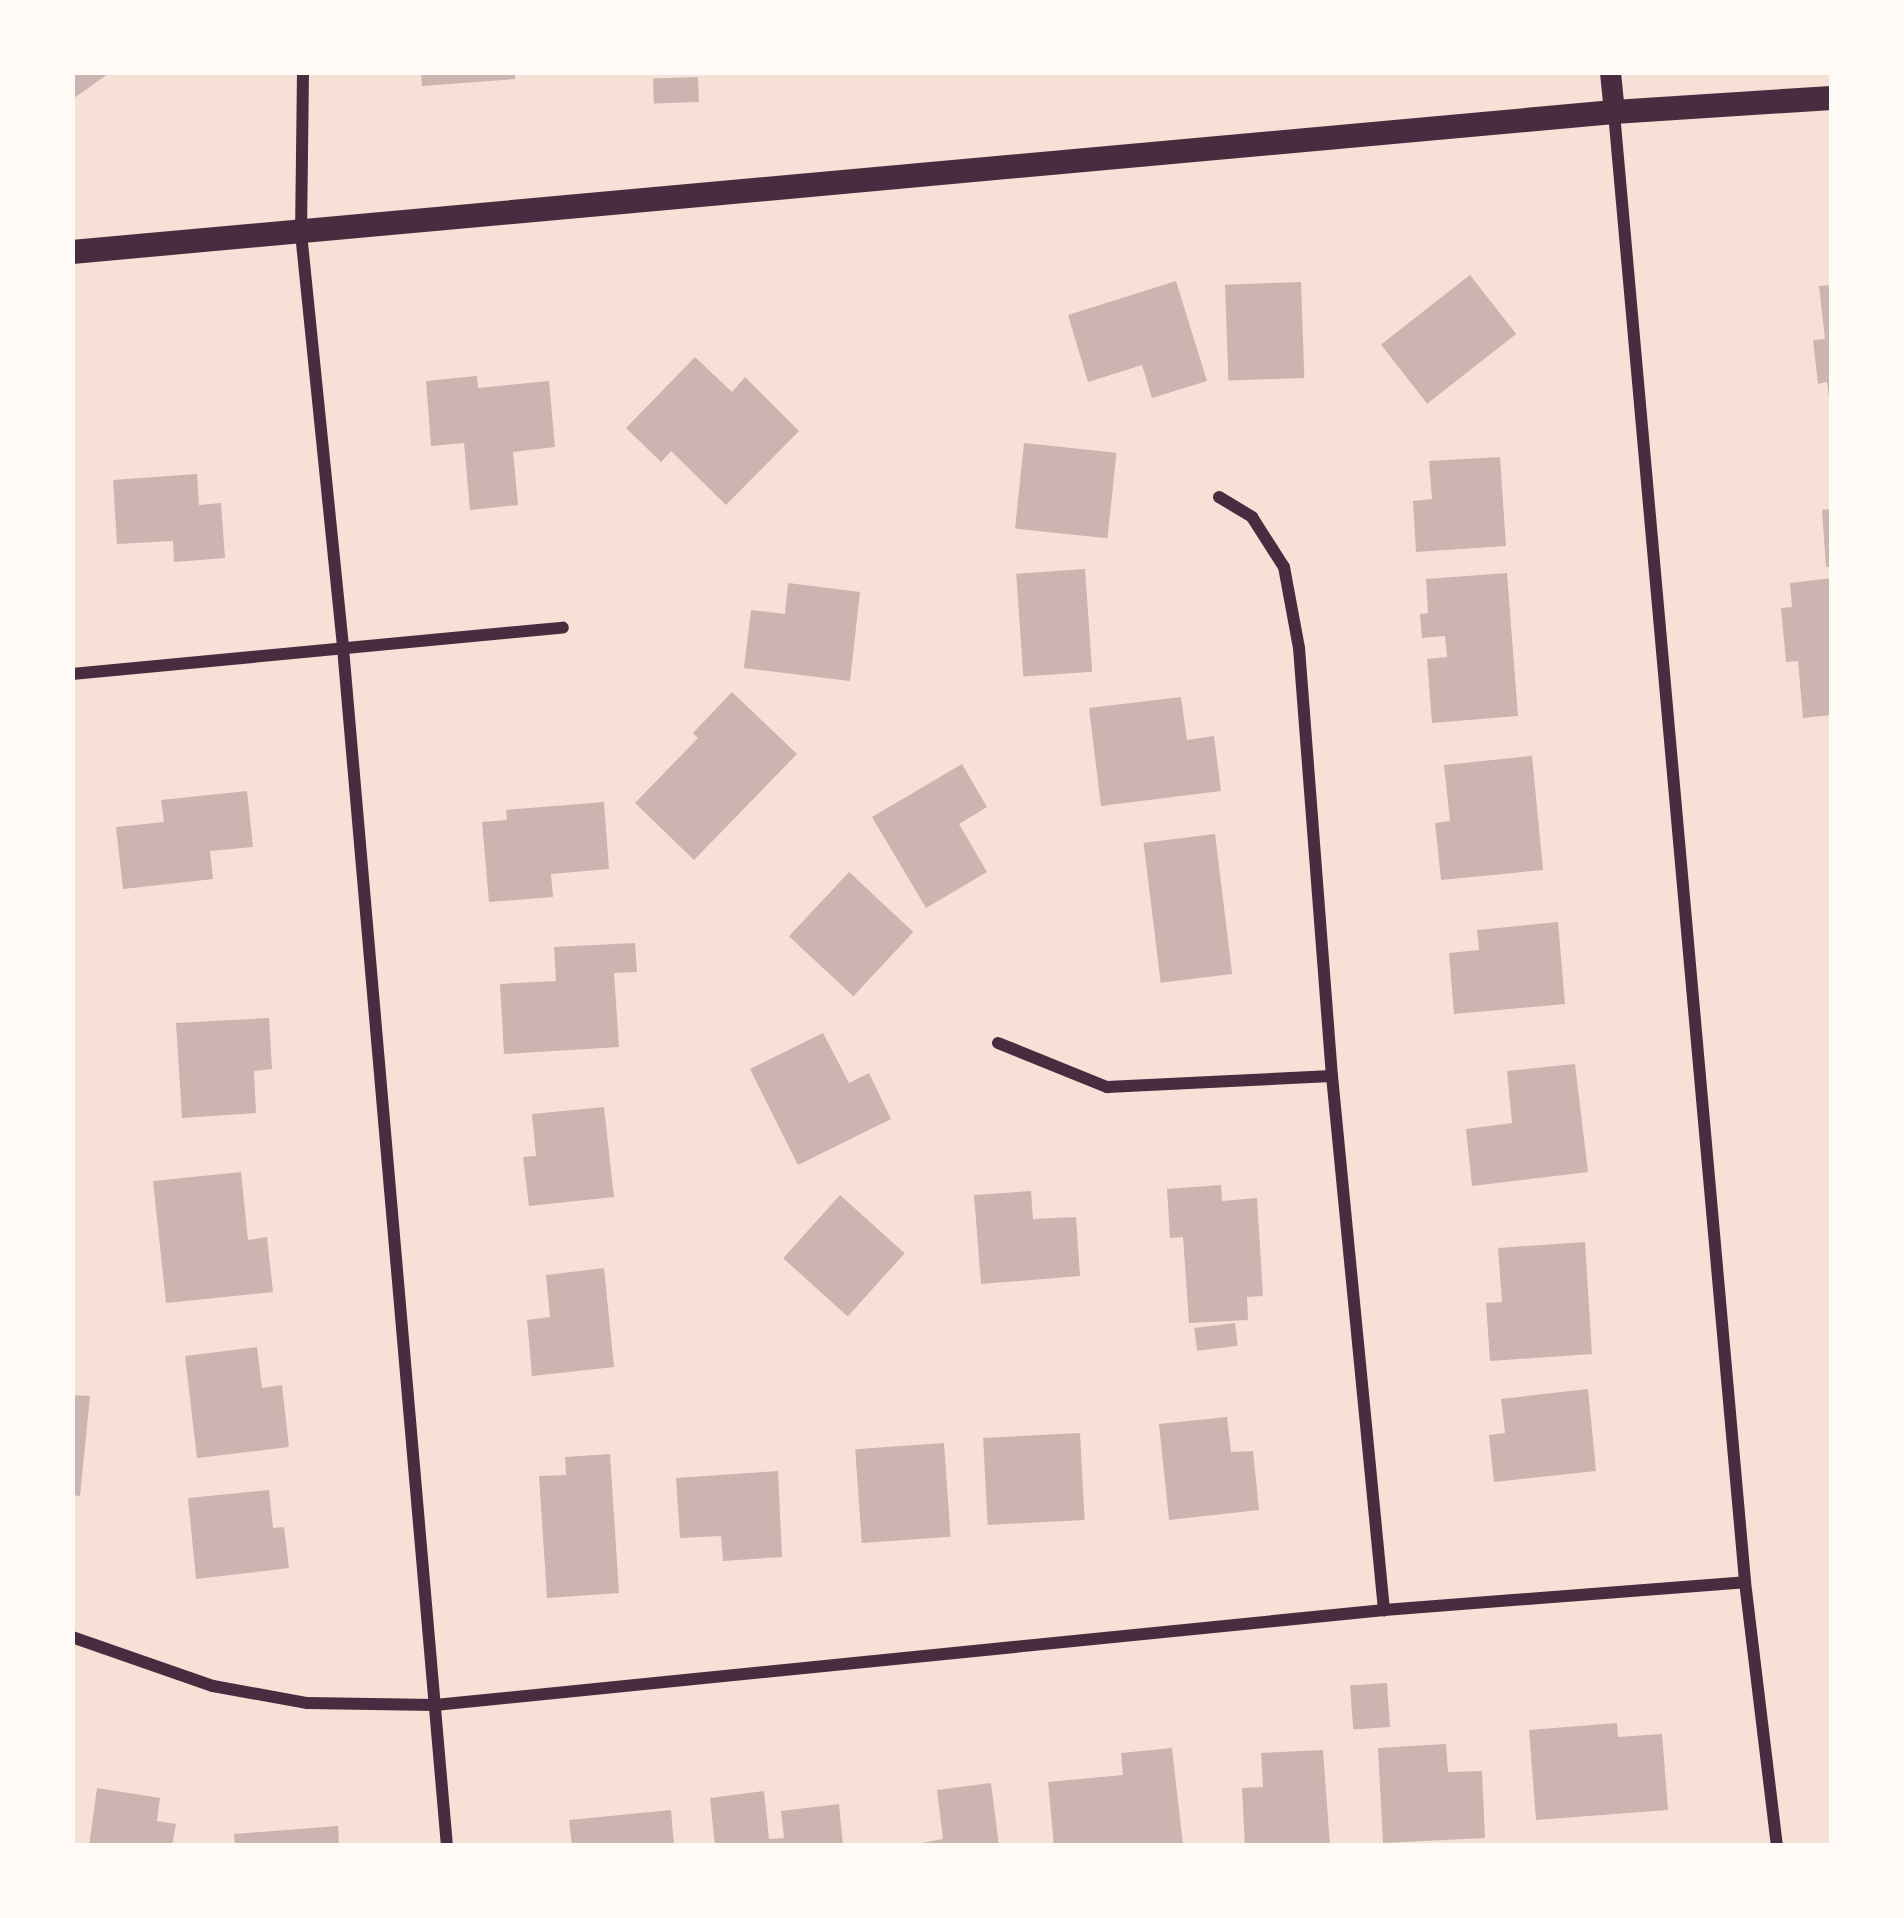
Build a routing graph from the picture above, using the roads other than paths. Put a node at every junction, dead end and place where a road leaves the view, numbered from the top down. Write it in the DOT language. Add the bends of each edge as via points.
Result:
graph roads {
  1 [pos="304,72"];
  2 [pos="1610,72"];
  3 [pos="1832,98"];
  4 [pos="1614,112"];
  5 [pos="302,233"];
  6 [pos="72,252"];
  7 [pos="1219,497"];
  8 [pos="563,628"];
  9 [pos="343,648"];
  10 [pos="72,674"];
  11 [pos="998,1043"];
  12 [pos="1332,1076"];
  13 [pos="1745,1582"];
  14 [pos="1384,1610"];
  15 [pos="72,1637"];
  16 [pos="435,1705"];
  17 [pos="447,1846"];
  18 [pos="1777,1846"];
  1 -- 5 [label="street"];
  2 -- 4 [label="street"];
  3 -- 4 [label="main road"];
  4 -- 5 [label="main road"];
  4 -- 13 [label="street"];
  5 -- 6 [label="main road"];
  5 -- 9 [label="street"];
  7 -- 12 [label="street" via="1252,517 1283,567 1299,648"];
  8 -- 9 [label="street"];
  9 -- 10 [label="street"];
  9 -- 16 [label="street"];
  11 -- 12 [label="street" via="1107,1088"];
  12 -- 14 [label="street"];
  13 -- 14 [label="street"];
  13 -- 18 [label="street"];
  14 -- 16 [label="street"];
  15 -- 16 [label="street" via="213,1686 307,1703"];
  16 -- 17 [label="street"];
}
